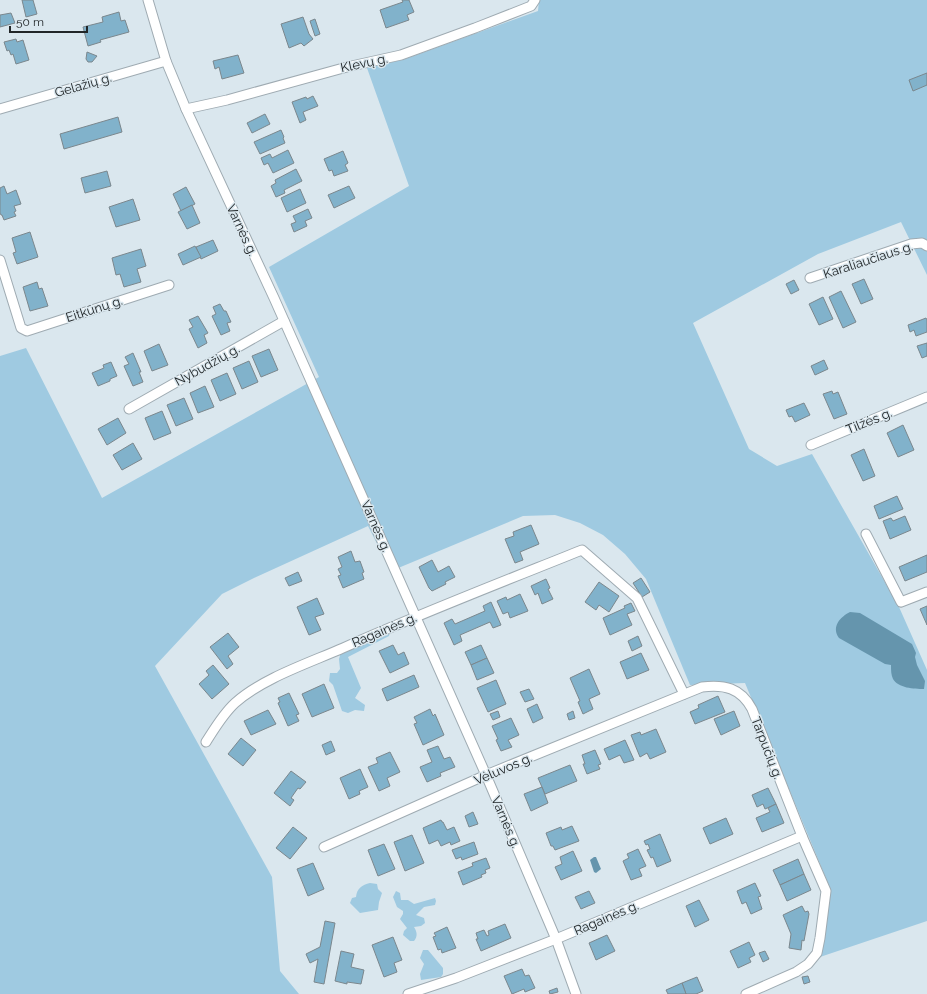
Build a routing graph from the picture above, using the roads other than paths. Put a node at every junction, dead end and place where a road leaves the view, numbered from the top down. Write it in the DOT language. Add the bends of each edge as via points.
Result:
graph roads {
  1 [pos="148,0"];
  2 [pos="535,0"];
  3 [pos="166,61"];
  4 [pos="0,108"];
  5 [pos="186,109"];
  6 [pos="927,246"];
  7 [pos="0,260"];
  8 [pos="810,278"];
  9 [pos="169,285"];
  10 [pos="284,321"];
  11 [pos="927,398"];
  12 [pos="129,409"];
  13 [pos="811,445"];
  14 [pos="866,534"];
  15 [pos="927,592"];
  16 [pos="416,616"];
  17 [pos="684,694"];
  18 [pos="206,742"];
  19 [pos="486,775"];
  20 [pos="802,836"];
  21 [pos="324,847"];
  22 [pos="556,939"];
  23 [pos="408,994"];
  24 [pos="576,994"];
  25 [pos="746,994"];
  1 -- 3 [label="street, Varnės g."];
  2 -- 5 [label="street, Klevų g." via="531,6 401,55"];
  3 -- 4 [label="street, Gelažių g."];
  3 -- 5 [label="street, Varnės g."];
  5 -- 10 [label="street, Varnės g."];
  6 -- 8 [label="street, Karaliaučiaus g." via="911,244"];
  7 -- 9 [label="street, Eitkūnų g." via="21,328 27,332"];
  10 -- 12 [label="street, Nybudžių g."];
  10 -- 16 [label="street, Varnės g."];
  11 -- 13 [label="street, Tilžės g."];
  14 -- 15 [label="street" via="902,602"];
  16 -- 17 [label="street, Ragainės g." via="582,550 637,598"];
  16 -- 18 [label="street, Ragainės g." via="278,676 251,692 220,720"];
  16 -- 19 [label="street, Varnės g."];
  17 -- 19 [label="street, Vėluvos g."];
  17 -- 20 [label="street, Tarpučių g." via="702,687 715,686 727,687 743,695 752,709"];
  19 -- 21 [label="street, Vėluvos g."];
  19 -- 22 [label="street, Varnės g."];
  20 -- 22 [label="street, Ragainės g."];
  20 -- 25 [label="street, Tarpučių g." via="826,891 817,953 808,964 796,972"];
  22 -- 23 [label="street, Ragainės g."];
  22 -- 24 [label="street, Varnės g."];
}
